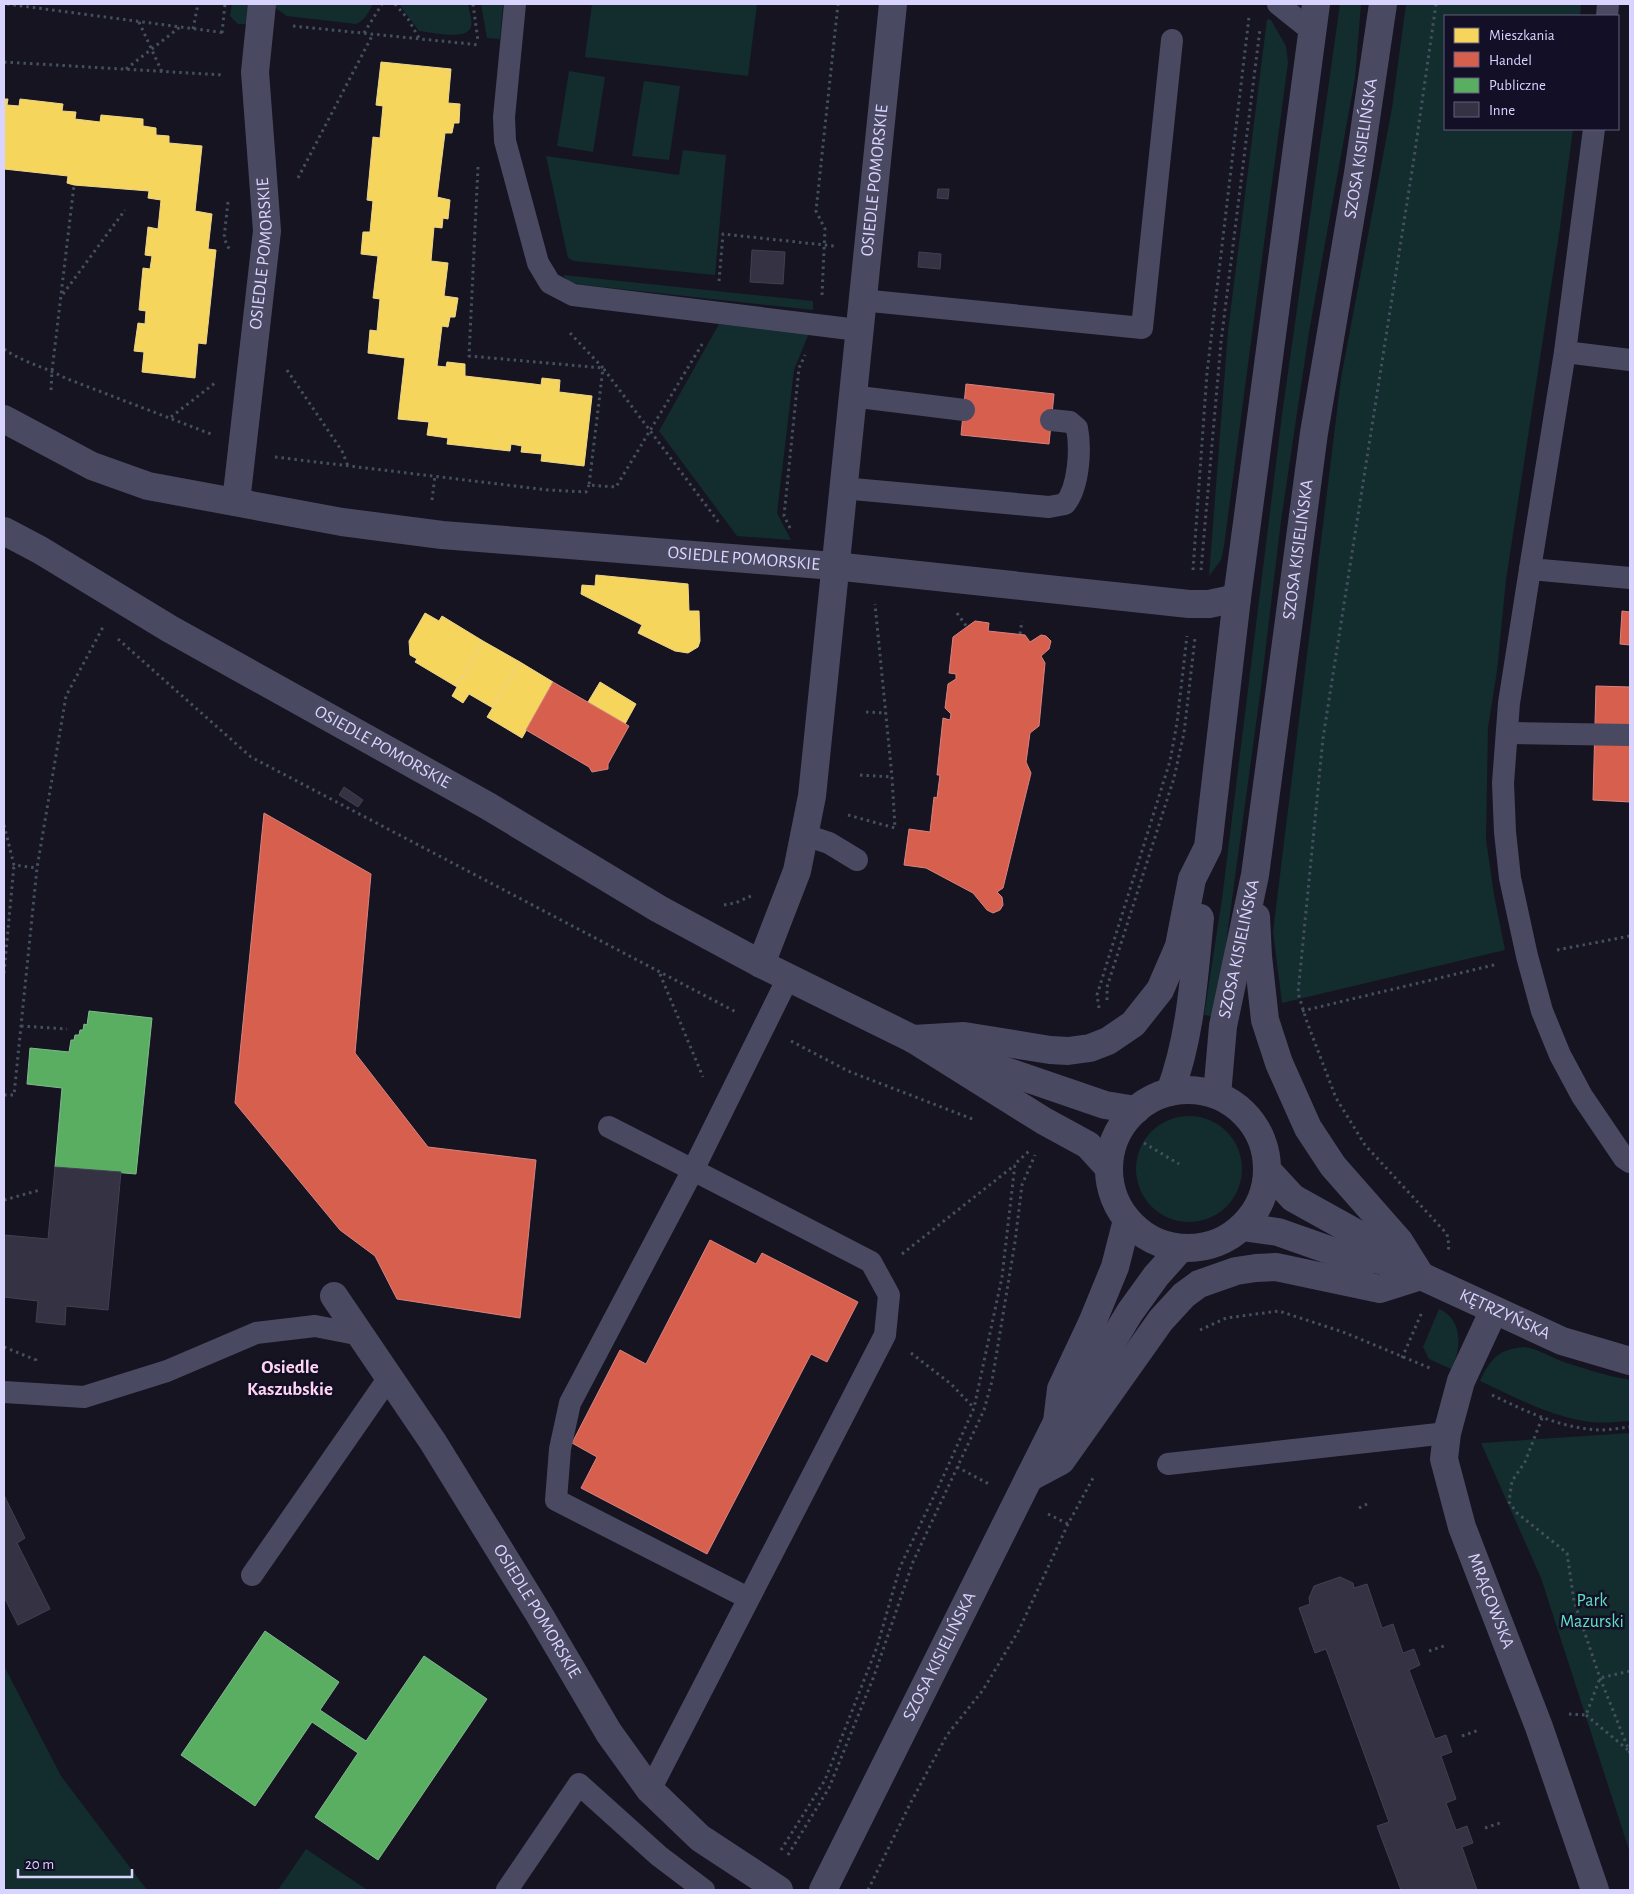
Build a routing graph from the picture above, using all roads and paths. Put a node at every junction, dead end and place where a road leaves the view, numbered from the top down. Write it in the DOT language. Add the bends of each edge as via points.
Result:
graph roads {
  1 [pos="7,4"];
  2 [pos="198,4"];
  3 [pos="225,4"];
  4 [pos="262,4"];
  5 [pos="382,4"];
  6 [pos="395,4"];
  7 [pos="515,4"];
  8 [pos="838,4"];
  9 [pos="892,4"];
  10 [pos="1278,4"];
  11 [pos="1316,4"];
  12 [pos="1383,4"];
  13 [pos="1436,4"];
  14 [pos="1250,13"];
  15 [pos="138,22"];
  16 [pos="180,27"];
  17 [pos="1260,28"];
  18 [pos="193,29"];
  19 [pos="1312,32"];
  20 [pos="222,33"];
  21 [pos="364,33"];
  22 [pos="259,34"];
  23 [pos="372,34"];
  24 [pos="420,39"];
  25 [pos="1172,40"];
  26 [pos="511,47"];
  27 [pos="4,62"];
  28 [pos="126,69"];
  29 [pos="162,72"];
  30 [pos="255,76"];
  31 [pos="1594,130"];
  32 [pos="297,180"];
  33 [pos="74,185"];
  34 [pos="228,202"];
  35 [pos="126,210"];
  36 [pos="824,244"];
  37 [pos="841,246"];
  38 [pos="230,253"];
  39 [pos="719,287"];
  40 [pos="814,295"];
  41 [pos="822,295"];
  42 [pos="62,296"];
  43 [pos="862,300"];
  44 [pos="720,313"];
  45 [pos="820,325"];
  46 [pos="858,330"];
  47 [pos="570,333"];
  48 [pos="4,348"];
  49 [pos="1564,352"];
  50 [pos="1630,360"];
  51 [pos="286,369"];
  52 [pos="52,371"];
  53 [pos="221,379"];
  54 [pos="51,390"];
  55 [pos="851,396"];
  56 [pos="964,410"];
  57 [pos="170,418"];
  58 [pos="4,419"];
  59 [pos="1051,420"];
  60 [pos="242,449"];
  61 [pos="348,466"];
  62 [pos="435,476"];
  63 [pos="589,485"];
  64 [pos="842,488"];
  65 [pos="236,502"];
  66 [pos="431,509"];
  67 [pos="4,531"];
  68 [pos="792,531"];
  69 [pos="834,566"];
  70 [pos="1530,569"];
  71 [pos="1201,574"];
  72 [pos="1192,576"];
  73 [pos="1630,578"];
  74 [pos="1237,598"];
  75 [pos="874,599"];
  76 [pos="1187,630"];
  77 [pos="1195,637"];
  78 [pos="866,712"];
  79 [pos="886,713"];
  80 [pos="1508,733"];
  81 [pos="1630,735"];
  82 [pos="860,775"];
  83 [pos="892,777"];
  84 [pos="841,814"];
  85 [pos="4,825"];
  86 [pos="805,835"];
  87 [pos="1208,847"];
  88 [pos="856,860"];
  89 [pos="14,865"];
  90 [pos="37,868"];
  91 [pos="1255,875"];
  92 [pos="756,890"];
  93 [pos="720,906"];
  94 [pos="1630,936"];
  95 [pos="1527,956"];
  96 [pos="761,964"];
  97 [pos="4,973"];
  98 [pos="660,973"];
  99 [pos="788,978"];
  100 [pos="1107,1002"];
  101 [pos="1303,1011"];
  102 [pos="1099,1013"];
  103 [pos="21,1026"];
  104 [pos="764,1027"];
  105 [pos="67,1029"];
  106 [pos="913,1039"];
  107 [pos="706,1084"];
  108 [pos="1170,1092"];
  109 [pos="4,1095"];
  110 [pos="1217,1095"];
  111 [pos="1128,1119"];
  112 [pos="977,1121"];
  113 [pos="609,1127"];
  114 [pos="1630,1162"];
  115 [pos="1015,1164"];
  116 [pos="1179,1164"];
  117 [pos="1109,1168"];
  118 [pos="693,1170"];
  119 [pos="1268,1171"];
  120 [pos="40,1190"];
  121 [pos="4,1200"];
  122 [pos="1127,1220"];
  123 [pos="1242,1227"];
  124 [pos="1180,1249"];
  125 [pos="1446,1258"];
  126 [pos="1381,1260"];
  127 [pos="877,1273"];
  128 [pos="1421,1276"];
  129 [pos="334,1296"];
  130 [pos="1426,1303"];
  131 [pos="1494,1310"];
  132 [pos="1196,1332"];
  133 [pos="361,1335"];
  134 [pos="885,1335"];
  135 [pos="1402,1358"];
  136 [pos="1630,1361"];
  137 [pos="1438,1372"];
  138 [pos="390,1376"];
  139 [pos="4,1392"];
  140 [pos="1491,1395"];
  141 [pos="974,1408"];
  142 [pos="1542,1418"];
  143 [pos="1056,1422"];
  144 [pos="1630,1427"];
  145 [pos="1446,1433"];
  146 [pos="1168,1464"];
  147 [pos="957,1467"];
  148 [pos="1097,1472"];
  149 [pos="1029,1478"];
  150 [pos="995,1487"];
  151 [pos="1367,1504"];
  152 [pos="1359,1508"];
  153 [pos="1045,1512"];
  154 [pos="1068,1524"];
  155 [pos="252,1575"];
  156 [pos="748,1598"];
  157 [pos="1447,1645"];
  158 [pos="1429,1651"];
  159 [pos="1630,1670"];
  160 [pos="1600,1678"];
  161 [pos="1586,1715"];
  162 [pos="1539,1727"];
  163 [pos="1479,1730"];
  164 [pos="1462,1736"];
  165 [pos="1630,1752"];
  166 [pos="650,1790"];
  167 [pos="1503,1822"];
  168 [pos="1485,1828"];
  169 [pos="780,1853"];
  170 [pos="774,1886"];
  171 [pos="507,1890"];
  172 [pos="704,1890"];
  173 [pos="823,1890"];
  174 [pos="868,1890"];
  175 [pos="1595,1890"];
  1 -- 15 [label="path"];
  2 -- 18 [label="path"];
  3 -- 20 [label="path"];
  4 -- 22 [label="street, OSIEDLE POMORSKIE"];
  5 -- 21 [label="path"];
  6 -- 24 [label="path"];
  7 -- 26 [label="lane"];
  8 -- 36 [label="path" via="816,211 825,229"];
  9 -- 43 [label="street, OSIEDLE POMORSKIE"];
  10 -- 19 [label="lane"];
  11 -- 19 [label="street"];
  12 -- 91 [label="street, SZOSA KISIELIŃSKA" via="1314,433"];
  13 -- 101 [label="path" via="1323,738 1298,993"];
  14 -- 72 [label="path" via="1207,373"];
  15 -- 16 [label="path"];
  15 -- 29 [label="path"];
  16 -- 18 [label="path"];
  16 -- 28 [label="path"];
  17 -- 71 [label="path" via="1221,342"];
  18 -- 20 [label="path"];
  19 -- 74 [label="street"];
  20 -- 22 [label="path"];
  21 -- 22 [label="path" via="277,24"];
  21 -- 23 [label="path"];
  22 -- 30 [label="street, OSIEDLE POMORSKIE"];
  23 -- 24 [label="path"];
  23 -- 32 [label="path"];
  24 -- 26 [label="path"];
  25 -- 43 [label="lane" via="1142,328"];
  26 -- 44 [label="lane" via="504,117 506,141 538,263 550,283 573,295"];
  27 -- 28 [label="path"];
  28 -- 29 [label="path"];
  29 -- 30 [label="path"];
  30 -- 60 [label="street, OSIEDLE POMORSKIE" via="267,231"];
  31 -- 49 [label="lane"];
  33 -- 42 [label="path"];
  34 -- 38 [label="path" via="224,238"];
  35 -- 42 [label="path"];
  36 -- 37 [label="path"];
  36 -- 39 [label="path" via="723,234"];
  36 -- 41 [label="path"];
  40 -- 41 [label="path"];
  41 -- 45 [label="path"];
  42 -- 52 [label="path"];
  43 -- 46 [label="street, OSIEDLE POMORSKIE"];
  44 -- 45 [label="lane"];
  44 -- 63 [label="path" via="616,487"];
  45 -- 46 [label="lane"];
  45 -- 68 [label="path" via="799,368 784,516"];
  46 -- 55 [label="street, OSIEDLE POMORSKIE"];
  47 -- 63 [label="path" via="603,368"];
  48 -- 52 [label="path" via="19,358"];
  49 -- 50 [label="lane"];
  49 -- 70 [label="lane"];
  51 -- 61 [label="path" via="342,451"];
  52 -- 54 [label="path"];
  52 -- 57 [label="path"];
  53 -- 57 [label="path"];
  55 -- 56 [label="lane"];
  55 -- 64 [label="street, OSIEDLE POMORSKIE"];
  57 -- 60 [label="path"];
  58 -- 65 [label="street, OSIEDLE POMORSKIE" via="92,466 148,486"];
  59 -- 64 [label="lane" via="1070,422 1077,428 1080,442 1074,486 1066,504 1049,507"];
  60 -- 61 [label="path" via="274,457"];
  60 -- 65 [label="street, OSIEDLE POMORSKIE"];
  61 -- 62 [label="path"];
  62 -- 63 [label="path" via="570,492 586,492"];
  62 -- 66 [label="path"];
  64 -- 69 [label="street, OSIEDLE POMORSKIE"];
  65 -- 69 [label="street, OSIEDLE POMORSKIE" via="342,522 442,535"];
  67 -- 96 [label="street, OSIEDLE POMORSKIE" via="170,629 488,806 659,909"];
  69 -- 74 [label="street, OSIEDLE POMORSKIE" via="1190,604"];
  69 -- 86 [label="street, OSIEDLE POMORSKIE" via="812,796"];
  70 -- 73 [label="lane"];
  70 -- 80 [label="lane" via="1509,703"];
  74 -- 87 [label="street, SZOSA KISIELIŃSKA"];
  75 -- 79 [label="path"];
  76 -- 102 [label="path" via="1170,761 1097,995"];
  77 -- 100 [label="path" via="1184,733 1174,778 1107,987"];
  78 -- 79 [label="path"];
  79 -- 83 [label="path"];
  80 -- 81 [label="lane"];
  80 -- 95 [label="lane" via="1503,783 1505,832 1510,878"];
  82 -- 83 [label="path"];
  83 -- 84 [label="path" via="895,828"];
  85 -- 89 [label="path"];
  86 -- 88 [label="lane" via="828,842"];
  86 -- 96 [label="street, OSIEDLE POMORSKIE" via="790,892"];
  87 -- 106 [label="street" via="1192,879 1179,946 1160,990 1133,1024 1108,1041 1090,1048 1050,1050 964,1036"];
  87 -- 108 [label="street, SZOSA KISIELIŃSKA" via="1188,1022 1179,1068"];
  89 -- 90 [label="path"];
  89 -- 97 [label="path"];
  90 -- 98 [label="path" via="66,696 103,626 251,758"];
  90 -- 103 [label="path"];
  91 -- 110 [label="street, SZOSA KISIELIŃSKA" via="1223,1026"];
  91 -- 128 [label="street" via="1258,956 1265,1020 1279,1063 1308,1128 1333,1166 1399,1241"];
  92 -- 93 [label="path" via="752,896"];
  94 -- 95 [label="path"];
  95 -- 101 [label="path"];
  95 -- 114 [label="lane" via="1542,1011 1560,1055 1582,1096"];
  96 -- 99 [label="street, OSIEDLE POMORSKIE"];
  98 -- 104 [label="path"];
  98 -- 107 [label="path"];
  99 -- 104 [label="lane"];
  99 -- 106 [label="street, OSIEDLE POMORSKIE"];
  101 -- 125 [label="path" via="1336,1098 1365,1145 1446,1234 1449,1246"];
  103 -- 105 [label="path"];
  103 -- 109 [label="path" via="14,1095"];
  104 -- 112 [label="path" via="848,1071"];
  104 -- 118 [label="lane"];
  106 -- 111 [label="street" via="1105,1105"];
  106 -- 117 [label="street" via="1088,1145"];
  108 -- 110 [label="street" via="1202,1091"];
  108 -- 111 [label="street" via="1151,1098"];
  110 -- 119 [label="street" via="1241,1110 1256,1128"];
  111 -- 116 [label="path"];
  111 -- 117 [label="street" via="1112,1147"];
  113 -- 118 [label="lane"];
  115 -- 127 [label="path"];
  115 -- 141 [label="path" via="1002,1277"];
  115 -- 147 [label="path" via="1036,1148 1022,1185 992,1381 984,1410"];
  117 -- 122 [label="street" via="1117,1204"];
  118 -- 127 [label="lane" via="872,1262"];
  118 -- 156 [label="lane" via="570,1403 560,1449 556,1500"];
  119 -- 123 [label="street" via="1261,1202"];
  119 -- 126 [label="street" via="1294,1198 1356,1233"];
  120 -- 121 [label="path"];
  122 -- 124 [label="street" via="1160,1243"];
  122 -- 143 [label="street, SZOSA KISIELIŃSKA" via="1115,1267 1061,1389"];
  123 -- 124 [label="street" via="1224,1240 1202,1248"];
  123 -- 126 [label="street" via="1278,1232 1349,1257"];
  124 -- 143 [label="street, SZOSA KISIELIŃSKA" via="1130,1312 1078,1398"];
  126 -- 128 [label="street, KĘTRZYŃSKA"];
  127 -- 134 [label="lane" via="889,1296"];
  128 -- 131 [label="street, KĘTRZYŃSKA"];
  128 -- 149 [label="street" via="1380,1290 1276,1267 1236,1271 1199,1284 1161,1320 1061,1461"];
  129 -- 133 [label="street, OSIEDLE POMORSKIE"];
  130 -- 135 [label="path"];
  131 -- 136 [label="street, KĘTRZYŃSKA" via="1562,1341"];
  131 -- 145 [label="street, MRĄGOWSKA" via="1461,1381"];
  132 -- 135 [label="path" via="1226,1318 1279,1311 1343,1332"];
  133 -- 138 [label="street, OSIEDLE POMORSKIE"];
  133 -- 139 [label="lane" via="315,1326 256,1332 167,1371 84,1397"];
  134 -- 141 [label="path" via="938,1373"];
  134 -- 156 [label="lane"];
  135 -- 137 [label="path"];
  138 -- 155 [label="lane"];
  138 -- 166 [label="street, OSIEDLE POMORSKIE" via="539,1614 608,1734"];
  140 -- 142 [label="path"];
  141 -- 169 [label="path" via="900,1567 877,1647 825,1780"];
  142 -- 144 [label="path" via="1601,1430"];
  142 -- 160 [label="path" via="1525,1462 1512,1481 1509,1502 1517,1513 1567,1553 1574,1601"];
  143 -- 149 [label="street, SZOSA KISIELIŃSKA"];
  145 -- 146 [label="lane"];
  145 -- 162 [label="street, MRĄGOWSKA" via="1444,1459 1462,1527"];
  147 -- 150 [label="path"];
  147 -- 170 [label="path" via="913,1562 874,1676 830,1788"];
  148 -- 154 [label="path"];
  149 -- 173 [label="street, SZOSA KISIELIŃSKA"];
  151 -- 152 [label="path"];
  153 -- 154 [label="path"];
  154 -- 174 [label="path" via="1019,1630 983,1690 947,1735"];
  156 -- 166 [label="lane"];
  157 -- 158 [label="path"];
  159 -- 160 [label="path"];
  160 -- 161 [label="path"];
  160 -- 165 [label="path"];
  161 -- 162 [label="path" via="1571,1713"];
  161 -- 165 [label="path"];
  162 -- 175 [label="street, MRĄGOWSKA"];
  163 -- 164 [label="path"];
  166 -- 170 [label="street, OSIEDLE POMORSKIE" via="700,1838"];
  167 -- 168 [label="path"];
  171 -- 172 [label="lane" via="579,1784 659,1856"];
}
